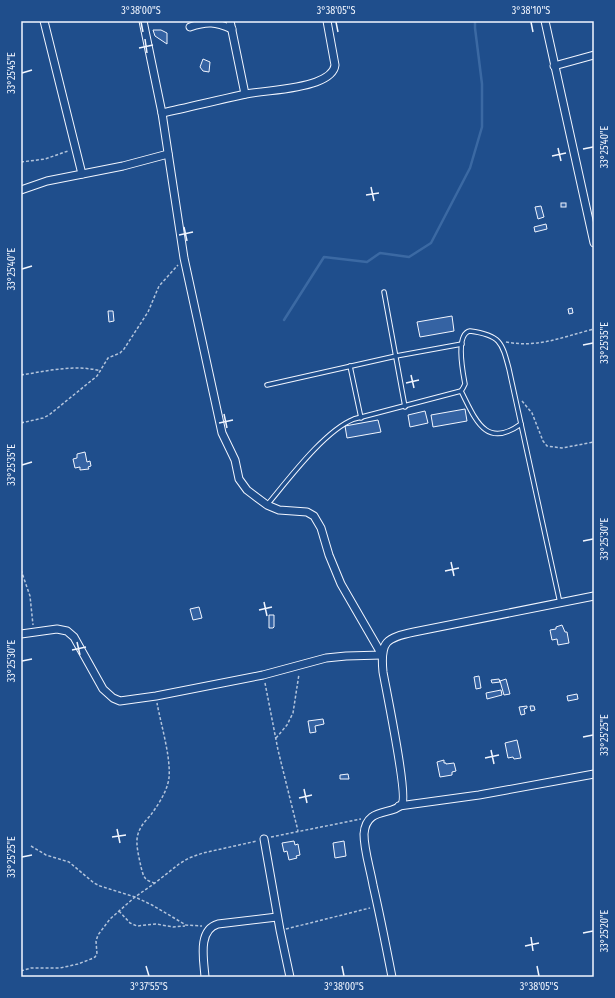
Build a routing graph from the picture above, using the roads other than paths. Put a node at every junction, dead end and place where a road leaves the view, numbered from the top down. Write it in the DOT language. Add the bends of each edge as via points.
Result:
graph roads {
  1 [pos="44,21"];
  2 [pos="143,21"];
  3 [pos="230,21"];
  4 [pos="327,21"];
  5 [pos="545,21"];
  6 [pos="190,27"];
  7 [pos="232,29"];
  8 [pos="594,55"];
  9 [pos="554,66"];
  10 [pos="245,94"];
  11 [pos="162,113"];
  12 [pos="168,154"];
  13 [pos="82,174"];
  14 [pos="21,190"];
  15 [pos="594,243"];
  16 [pos="384,292"];
  17 [pos="462,344"];
  18 [pos="396,356"];
  19 [pos="350,366"];
  20 [pos="267,385"];
  21 [pos="461,391"];
  22 [pos="405,407"];
  23 [pos="361,418"];
  24 [pos="521,424"];
  25 [pos="267,505"];
  26 [pos="594,596"];
  27 [pos="560,604"];
  28 [pos="21,634"];
  29 [pos="382,655"];
  30 [pos="594,774"];
  31 [pos="399,806"];
  32 [pos="264,839"];
  33 [pos="277,917"];
  34 [pos="205,977"];
  35 [pos="290,977"];
  36 [pos="392,977"];
  1 -- 13 [label="street"];
  2 -- 11 [label="street"];
  3 -- 7 [label="street"];
  4 -- 10 [label="street" via="335,64 333,72 316,82 296,88"];
  5 -- 9 [label="street"];
  6 -- 7 [label="street" via="214,22"];
  7 -- 10 [label="street"];
  8 -- 9 [label="street"];
  9 -- 15 [label="street"];
  10 -- 11 [label="street"];
  11 -- 12 [label="street"];
  12 -- 13 [label="street"];
  12 -- 25 [label="street" via="184,258 222,433 235,460 241,483"];
  13 -- 14 [label="street" via="47,181"];
  16 -- 18 [label="lane"];
  17 -- 18 [label="lane"];
  17 -- 21 [label="lane" via="461,360 465,384"];
  17 -- 24 [label="lane" via="464,335 470,331 492,336 499,341 506,358"];
  18 -- 19 [label="lane"];
  18 -- 22 [label="lane"];
  19 -- 20 [label="lane"];
  19 -- 23 [label="lane"];
  21 -- 22 [label="lane"];
  21 -- 24 [label="lane" via="477,421 486,430 504,433"];
  22 -- 23 [label="lane"];
  23 -- 25 [label="lane" via="335,430"];
  24 -- 27 [label="lane"];
  25 -- 29 [label="street" via="279,510 307,512 314,516 321,528 328,555 341,584"];
  26 -- 27 [label="street"];
  27 -- 29 [label="street" via="399,635 386,643"];
  28 -- 29 [label="street" via="57,629 71,633 103,689 114,699 123,701 263,675 326,658"];
  29 -- 31 [label="street" via="402,786 403,802"];
  30 -- 31 [label="street"];
  31 -- 36 [label="street" via="372,816 364,834"];
  32 -- 33 [label="street"];
  33 -- 34 [label="street" via="218,924 209,929 204,942"];
  33 -- 35 [label="street"];
}
